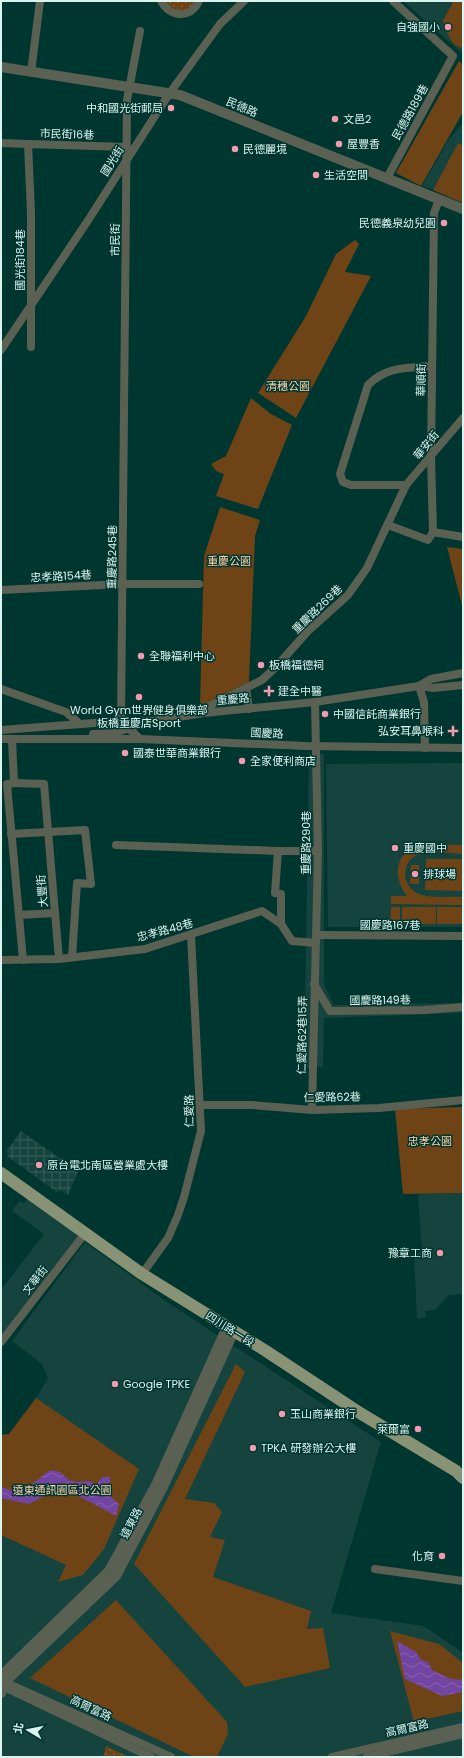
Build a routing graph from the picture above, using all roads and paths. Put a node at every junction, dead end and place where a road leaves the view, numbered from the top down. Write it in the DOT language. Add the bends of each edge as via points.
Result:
graph roads {
  1 [pos="40,1"];
  2 [pos="161,1"];
  3 [pos="199,1"];
  4 [pos="244,1"];
  5 [pos="393,1"];
  6 [pos="140,31"];
  7 [pos="1,67"];
  8 [pos="31,72"];
  9 [pos="129,88"];
  10 [pos="169,94"];
  11 [pos="1,143"];
  12 [pos="28,144"];
  13 [pos="127,148"];
  14 [pos="127,159"];
  15 [pos="387,178"];
  16 [pos="439,200"];
  17 [pos="463,209"];
  18 [pos="31,213"];
  19 [pos="31,307"];
  20 [pos="31,347"];
  21 [pos="1,350"];
  22 [pos="432,366"];
  23 [pos="124,393"];
  24 [pos="463,418"];
  25 [pos="431,458"];
  26 [pos="406,485"];
  27 [pos="388,525"];
  28 [pos="433,532"];
  29 [pos="463,537"];
  30 [pos="123,584"];
  31 [pos="199,584"];
  32 [pos="1,590"];
  33 [pos="463,672"];
  34 [pos="463,685"];
  35 [pos="419,686"];
  36 [pos="246,688"];
  37 [pos="1,689"];
  38 [pos="314,702"];
  39 [pos="249,709"];
  40 [pos="204,713"];
  41 [pos="120,721"];
  42 [pos="153,721"];
  43 [pos="80,724"];
  44 [pos="128,728"];
  45 [pos="1,730"];
  46 [pos="1,739"];
  47 [pos="12,739"];
  48 [pos="69,739"];
  49 [pos="140,739"];
  50 [pos="316,746"];
  51 [pos="425,748"];
  52 [pos="463,748"];
  53 [pos="14,783"];
  54 [pos="48,831"];
  55 [pos="11,834"];
  56 [pos="116,845"];
  57 [pos="278,851"];
  58 [pos="318,851"];
  59 [pos="55,913"];
  60 [pos="19,915"];
  61 [pos="281,924"];
  62 [pos="191,934"];
  63 [pos="463,936"];
  64 [pos="316,939"];
  65 [pos="72,957"];
  66 [pos="59,959"];
  67 [pos="1,960"];
  68 [pos="23,960"];
  69 [pos="314,983"];
  70 [pos="463,1007"];
  71 [pos="330,1011"];
  72 [pos="313,1012"];
  73 [pos="463,1100"];
  74 [pos="200,1105"];
  75 [pos="312,1110"];
  76 [pos="1,1173"];
  77 [pos="86,1232"];
  78 [pos="142,1274"];
  79 [pos="230,1329"];
  80 [pos="1,1342"];
  81 [pos="461,1473"];
  82 [pos="375,1569"];
  83 [pos="463,1581"];
  84 [pos="2,1684"];
  85 [pos="463,1727"];
  86 [pos="463,1734"];
  87 [pos="151,1757"];
  88 [pos="171,1757"];
  89 [pos="332,1757"];
  90 [pos="367,1757"];
  1 -- 8 [label="street"];
  2 -- 3 [label="street" via="170,12 183,14 195,8"];
  4 -- 10 [label="street, 國光街" via="220,24"];
  5 -- 15 [label="street, 民德路189巷" via="453,56"];
  6 -- 9 [label="street, 市民街"];
  7 -- 8 [label="street, 民德路"];
  8 -- 9 [label="street, 民德路"];
  9 -- 10 [label="street, 民德路"];
  9 -- 13 [label="street, 市民街"];
  10 -- 14 [label="street, 國光街"];
  10 -- 15 [label="street, 民德路" via="180,95"];
  11 -- 12 [label="street"];
  12 -- 13 [label="street, 市民街16巷"];
  12 -- 18 [label="street, 市民街16巷"];
  13 -- 14 [label="street, 市民街"];
  14 -- 19 [label="street, 國光街"];
  14 -- 23 [label="street, 市民街"];
  15 -- 16 [label="street, 民德路"];
  16 -- 17 [label="street, 民德路"];
  16 -- 22 [label="street, 華順街" via="434,212"];
  18 -- 19 [label="street, 國光街184巷"];
  19 -- 20 [label="street"];
  19 -- 21 [label="street, 國光街"];
  22 -- 25 [label="street, 華順街"];
  22 -- 26 [label="street" via="393,369 376,376 368,385 340,474 343,482 351,485"];
  23 -- 30 [label="street, 重慶路245巷"];
  24 -- 25 [label="street, 華安街"];
  25 -- 26 [label="street, 華安街"];
  25 -- 28 [label="street, 華順街"];
  26 -- 27 [label="street, 重慶路269巷"];
  27 -- 28 [label="street" via="428,540"];
  27 -- 36 [label="street, 重慶路269巷" via="367,568 348,595 308,631 262,680"];
  28 -- 29 [label="street"];
  30 -- 31 [label="street, 忠孝路154巷"];
  30 -- 32 [label="street, 忠孝路154巷"];
  30 -- 41 [label="street, 重慶路245巷"];
  33 -- 35 [label="street, 重慶路" via="431,679"];
  34 -- 35 [label="street, 重慶路" via="433,688"];
  35 -- 38 [label="street, 重慶路"];
  35 -- 51 [label="street" via="424,702"];
  36 -- 39 [label="street"];
  36 -- 40 [label="street, 重慶路269巷" via="209,706"];
  37 -- 43 [label="street" via="66,712"];
  38 -- 39 [label="street, 重慶路"];
  38 -- 50 [label="street, 重慶路290巷"];
  39 -- 40 [label="street, 重慶路"];
  40 -- 42 [label="street, 重慶路"];
  41 -- 42 [label="street, 重慶路"];
  41 -- 43 [label="street, 重慶路"];
  41 -- 44 [label="street"];
  42 -- 44 [label="street"];
  43 -- 45 [label="street, 重慶路"];
  44 -- 48 [label="street" via="114,733"];
  44 -- 49 [label="street"];
  46 -- 47 [label="street"];
  47 -- 48 [label="street"];
  47 -- 53 [label="street"];
  48 -- 49 [label="street, 國慶路"];
  49 -- 50 [label="street, 國慶路"];
  50 -- 51 [label="street, 國慶路"];
  50 -- 58 [label="street, 重慶路290巷"];
  51 -- 52 [label="street, 國慶路"];
  53 -- 54 [label="street, 大豐街" via="44,784"];
  53 -- 55 [label="street" via="7,784"];
  54 -- 55 [label="street"];
  54 -- 59 [label="street, 大豐街"];
  54 -- 65 [label="street" via="85,830 91,884 77,884"];
  55 -- 60 [label="street"];
  56 -- 57 [label="street"];
  57 -- 58 [label="street"];
  57 -- 61 [label="street" via="275,893 281,894"];
  58 -- 64 [label="street, 重慶路290巷"];
  59 -- 60 [label="street, 大豐街"];
  59 -- 66 [label="street"];
  60 -- 68 [label="street"];
  61 -- 62 [label="street, 忠孝路48巷" via="262,911"];
  61 -- 64 [label="street, 國慶路167巷" via="292,941"];
  62 -- 65 [label="street, 忠孝路48巷" via="145,949"];
  62 -- 74 [label="street, 仁愛路"];
  63 -- 64 [label="street, 國慶路167巷"];
  64 -- 69 [label="street, 重慶路290巷"];
  65 -- 66 [label="street, 忠孝路48巷"];
  66 -- 68 [label="street, 忠孝路48巷"];
  67 -- 68 [label="street, 忠孝路48巷"];
  69 -- 71 [label="street"];
  69 -- 72 [label="street, 仁愛路62巷15弄"];
  70 -- 71 [label="street, 國慶路149巷"];
  71 -- 72 [label="street, 國慶路149巷"];
  72 -- 75 [label="street, 仁愛路62巷15弄"];
  73 -- 75 [label="street, 仁愛路62巷" via="379,1108"];
  74 -- 75 [label="street, 仁愛路62巷" via="252,1105"];
  74 -- 78 [label="street, 仁愛路" via="201,1131 184,1197 168,1238"];
  76 -- 77 [label="main road, 四川路一段"];
  77 -- 78 [label="main road, 四川路一段"];
  77 -- 80 [label="street, 文華街"];
  78 -- 79 [label="main road, 四川路一段"];
  79 -- 81 [label="main road, 四川路一段" via="360,1413"];
  79 -- 84 [label="street, 遠東路" via="163,1487 116,1576"];
  82 -- 83 [label="street"];
  84 -- 87 [label="street, 高爾富路"];
  84 -- 88 [label="street, 高爾富路"];
  85 -- 89 [label="street, 高爾富路"];
  86 -- 90 [label="street, 高爾富路"];
}
